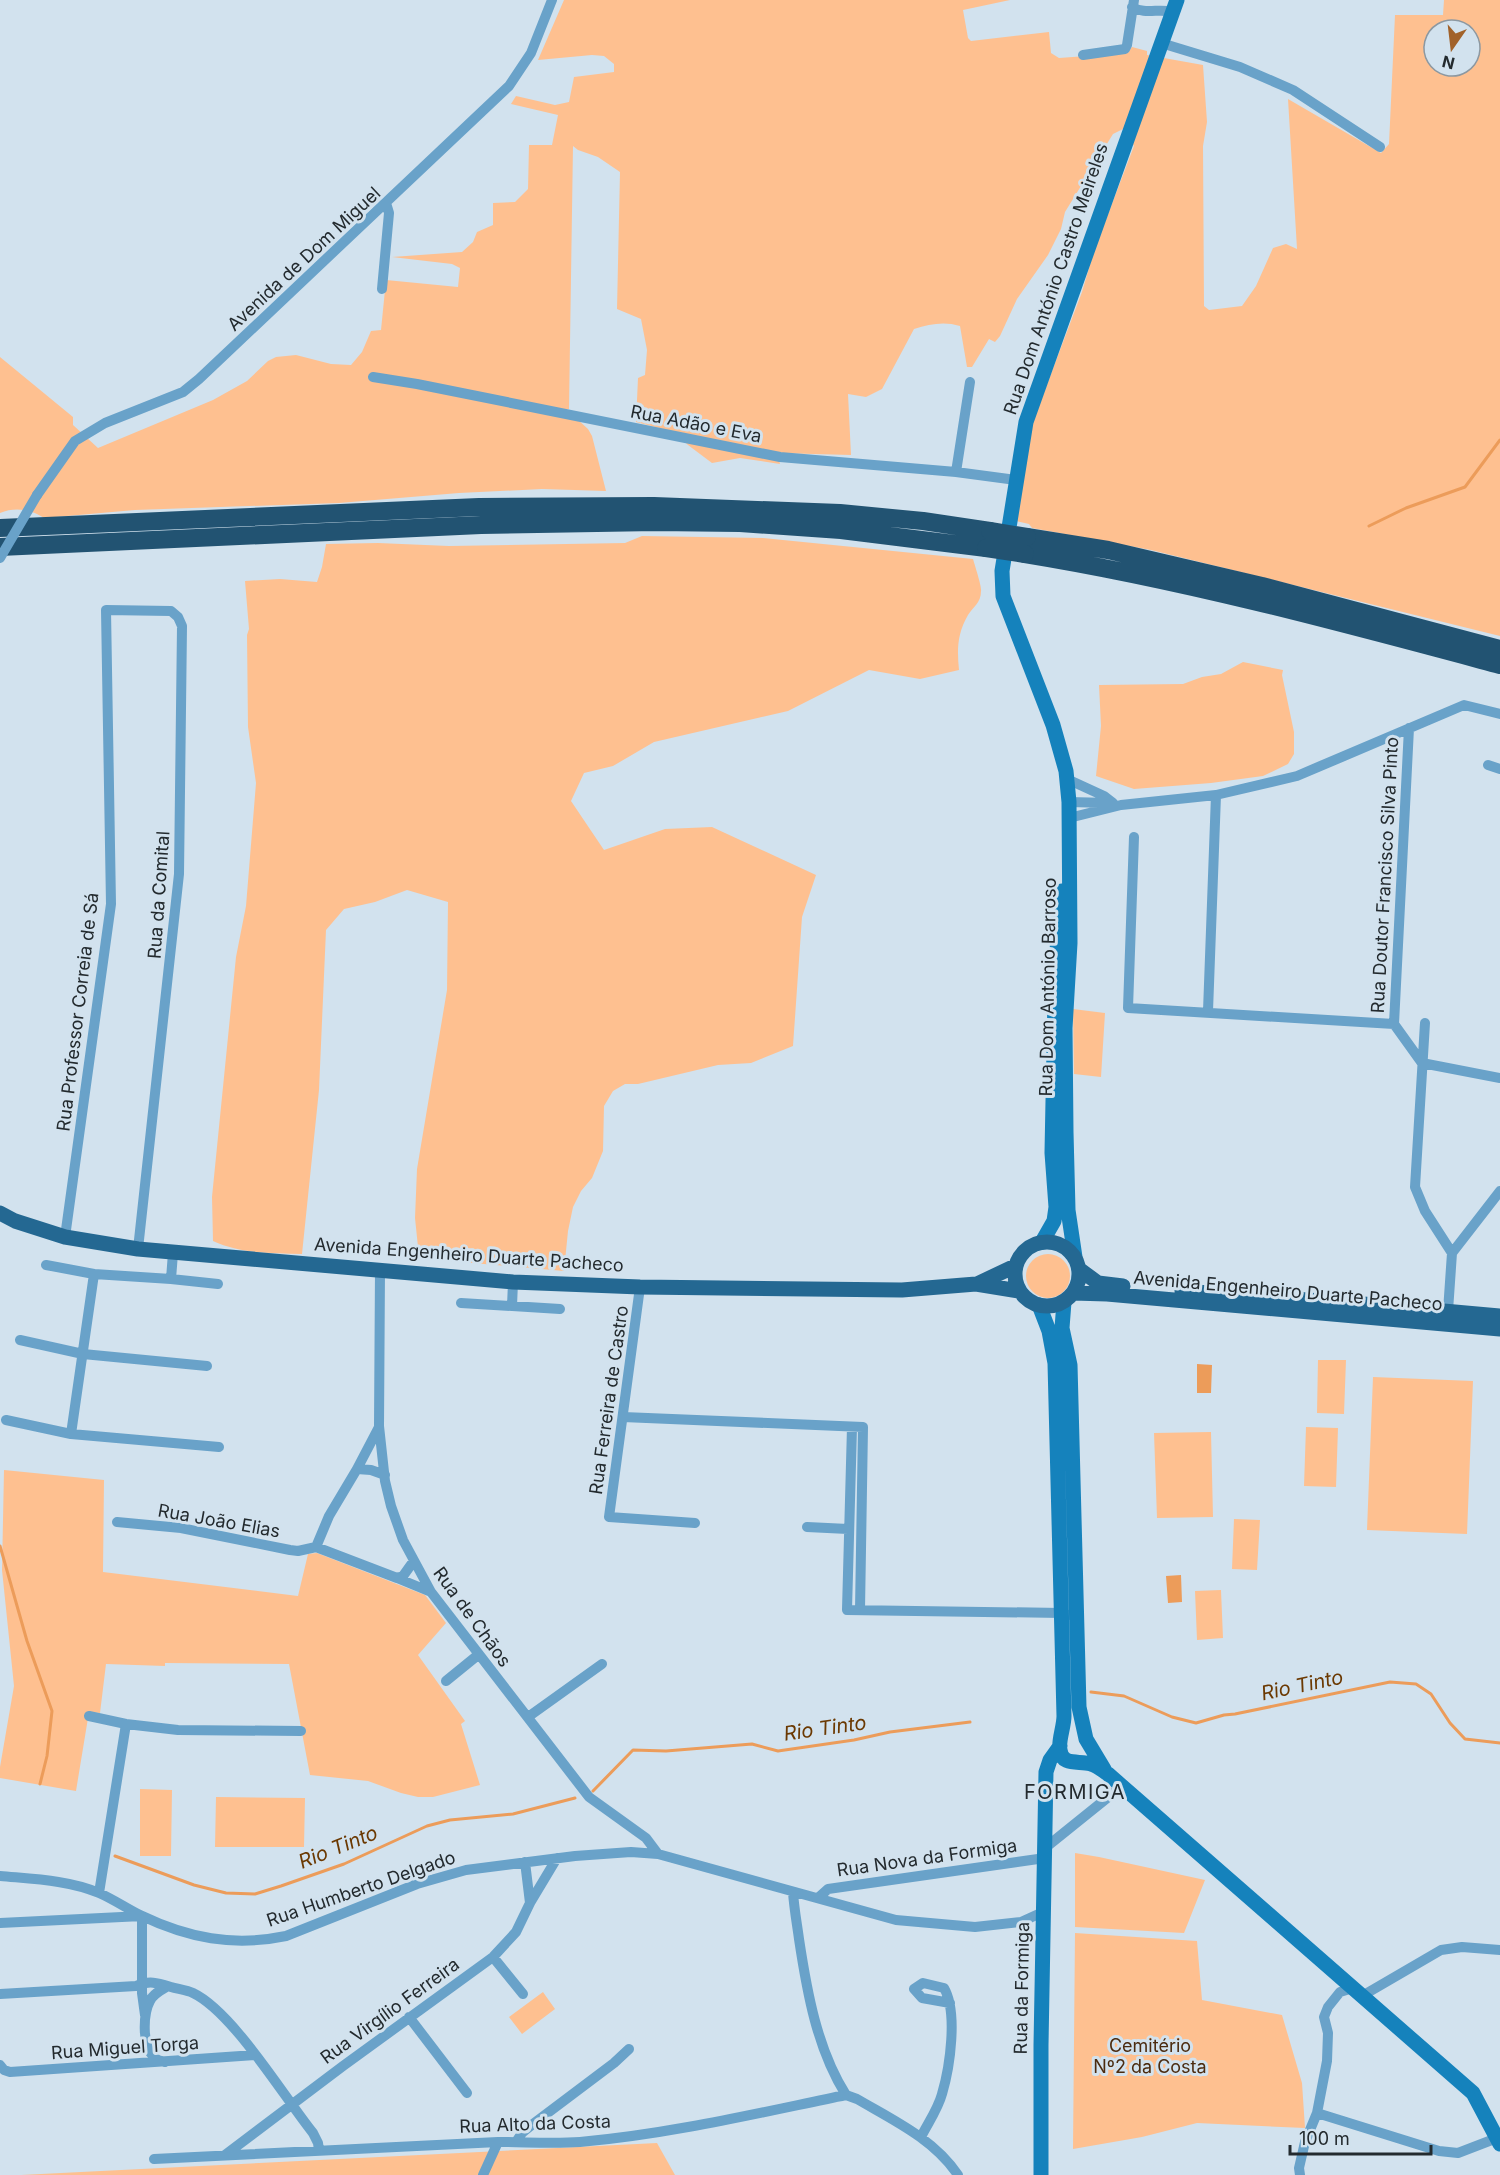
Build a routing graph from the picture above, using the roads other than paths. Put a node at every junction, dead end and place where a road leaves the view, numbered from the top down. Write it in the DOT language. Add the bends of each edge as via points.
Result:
graph roads {
  1 [pos="552,0"];
  2 [pos="1133,4"];
  3 [pos="1175,6"];
  4 [pos="1161,43"];
  5 [pos="1083,55"];
  6 [pos="1380,147"];
  7 [pos="386,203"];
  8 [pos="382,290"];
  9 [pos="373,377"];
  10 [pos="970,382"];
  11 [pos="956,472"];
  12 [pos="1016,480"];
  13 [pos="0,528"];
  14 [pos="988,540"];
  15 [pos="1026,545"];
  16 [pos="0,547"];
  17 [pos="0,558"];
  18 [pos="106,610"];
  19 [pos="1500,649"];
  20 [pos="1500,665"];
  21 [pos="1500,714"];
  22 [pos="1409,728"];
  23 [pos="1488,765"];
  24 [pos="1500,769"];
  25 [pos="1067,779"];
  26 [pos="1216,795"];
  27 [pos="1069,802"];
  28 [pos="1117,804"];
  29 [pos="1069,818"];
  30 [pos="1134,837"];
  31 [pos="1068,855"];
  32 [pos="1208,1011"];
  33 [pos="1425,1023"];
  34 [pos="1394,1024"];
  35 [pos="1422,1063"];
  36 [pos="1500,1078"];
  37 [pos="1500,1191"];
  38 [pos="0,1213"];
  39 [pos="65,1237"];
  40 [pos="1042,1242"];
  41 [pos="138,1249"];
  42 [pos="173,1253"];
  43 [pos="1452,1253"];
  44 [pos="1077,1263"];
  45 [pos="46,1265"];
  46 [pos="1015,1266"];
  47 [pos="380,1270"];
  48 [pos="94,1274"];
  49 [pos="171,1279"];
  50 [pos="513,1282"];
  51 [pos="218,1284"];
  52 [pos="976,1284"];
  53 [pos="640,1287"];
  54 [pos="1019,1291"];
  55 [pos="1068,1298"];
  56 [pos="461,1303"];
  57 [pos="1039,1305"];
  58 [pos="512,1306"];
  59 [pos="560,1309"];
  60 [pos="1448,1311"];
  61 [pos="1500,1316"];
  62 [pos="1500,1329"];
  63 [pos="20,1340"];
  64 [pos="83,1354"];
  65 [pos="207,1366"];
  66 [pos="623,1418"];
  67 [pos="6,1420"];
  68 [pos="379,1426"];
  69 [pos="852,1426"];
  70 [pos="71,1434"];
  71 [pos="219,1447"];
  72 [pos="357,1469"];
  73 [pos="384,1475"];
  74 [pos="117,1522"];
  75 [pos="695,1523"];
  76 [pos="807,1527"];
  77 [pos="848,1529"];
  78 [pos="315,1547"];
  79 [pos="414,1562"];
  80 [pos="397,1578"];
  81 [pos="1076,1582"];
  82 [pos="431,1592"];
  83 [pos="860,1610"];
  84 [pos="1062,1613"];
  85 [pos="1078,1645"];
  86 [pos="478,1655"];
  87 [pos="602,1664"];
  88 [pos="446,1681"];
  89 [pos="89,1716"];
  90 [pos="528,1717"];
  91 [pos="126,1724"];
  92 [pos="301,1731"];
  93 [pos="1087,1741"];
  94 [pos="1060,1743"];
  95 [pos="1076,1763"];
  96 [pos="1108,1774"];
  97 [pos="1122,1786"];
  98 [pos="1046,1801"];
  99 [pos="1045,1853"];
  100 [pos="658,1854"];
  101 [pos="557,1858"];
  102 [pos="525,1862"];
  103 [pos="0,1876"];
  104 [pos="793,1892"];
  105 [pos="99,1893"];
  106 [pos="818,1899"];
  107 [pos="530,1903"];
  108 [pos="1043,1912"];
  109 [pos="142,1916"];
  110 [pos="1021,1922"];
  111 [pos="0,1923"];
  112 [pos="1043,1931"];
  113 [pos="1500,1950"];
  114 [pos="493,1957"];
  115 [pos="143,1982"];
  116 [pos="168,1986"];
  117 [pos="1358,1992"];
  118 [pos="523,1994"];
  119 [pos="0,1995"];
  120 [pos="950,2003"];
  121 [pos="145,2015"];
  122 [pos="409,2017"];
  123 [pos="147,2046"];
  124 [pos="629,2049"];
  125 [pos="255,2055"];
  126 [pos="169,2062"];
  127 [pos="136,2064"];
  128 [pos="0,2065"];
  129 [pos="467,2093"];
  130 [pos="846,2095"];
  131 [pos="291,2105"];
  132 [pos="1317,2113"];
  133 [pos="254,2132"];
  134 [pos="921,2137"];
  135 [pos="1498,2141"];
  136 [pos="498,2142"];
  137 [pos="516,2142"];
  138 [pos="319,2150"];
  139 [pos="260,2154"];
  140 [pos="225,2155"];
  141 [pos="154,2159"];
  142 [pos="483,2175"];
  143 [pos="958,2175"];
  144 [pos="1041,2175"];
  145 [pos="1300,2175"];
  1 -- 7 [label="street, Avenida de Dom Miguel" via="531,53 509,86"];
  2 -- 3 [label="street" via="1142,11"];
  2 -- 5 [label="street" via="1125,49"];
  3 -- 4 [label="main road, Rua Dom António Castro Meireles"];
  4 -- 6 [label="street" via="1240,66 1293,90"];
  4 -- 12 [label="main road, Rua Dom António Castro Meireles" via="1026,422"];
  7 -- 8 [label="street" via="390,213"];
  7 -- 17 [label="street, Avenida de Dom Miguel, bridge" via="199,380 183,392 105,423 75,441"];
  9 -- 11 [label="street, Rua Adão e Eva" via="780,457"];
  10 -- 11 [label="street"];
  11 -- 12 [label="street, Rua Adão e Eva"];
  12 -- 25 [label="main road, Rua Dom António Castro Meireles" via="1002,571 1003,596 1053,724"];
  13 -- 14 [label="highway" via="479,507 654,506 840,513 923,521"];
  14 -- 15 [label="highway, bridge"];
  14 -- 16 [label="highway" via="740,523 656,522 469,526"];
  15 -- 19 [label="highway" via="1108,550"];
  15 -- 20 [label="highway"];
  18 -- 39 [label="street, Rua Professor Correia de Sá" via="111,904"];
  18 -- 41 [label="street, Rua da Comital" via="171,611 182,626 177,901"];
  21 -- 22 [label="street" via="1464,705"];
  22 -- 26 [label="street" via="1297,776"];
  22 -- 34 [label="street, Rua Doutor Francisco Silva Pinto"];
  23 -- 24 [label="street"];
  25 -- 27 [label="main road, Rua Dom António Castro Meireles"];
  25 -- 28 [label="street"];
  26 -- 28 [label="street"];
  26 -- 32 [label="street"];
  27 -- 28 [label="street"];
  27 -- 29 [label="main road, Rua Dom António Castro Meireles"];
  28 -- 29 [label="street"];
  29 -- 31 [label="main road, Rua Dom António Castro Meireles"];
  30 -- 32 [label="street" via="1128,1008"];
  31 -- 40 [label="main road, Rua Dom António Barroso" via="1059,908 1055,997 1052,1153 1056,1207 1054,1221"];
  31 -- 44 [label="main road, Rua Dom António Barroso" via="1068,1210"];
  32 -- 34 [label="street"];
  33 -- 35 [label="street"];
  34 -- 35 [label="street"];
  35 -- 36 [label="street"];
  35 -- 43 [label="street" via="1415,1187 1425,1211"];
  37 -- 43 [label="street"];
  38 -- 39 [label="main road, Avenida Engenheiro Duarte Pacheco"];
  39 -- 41 [label="main road, Avenida Engenheiro Duarte Pacheco"];
  40 -- 44 [label="main road" via="1066,1248"];
  40 -- 46 [label="main road" via="1030,1246"];
  41 -- 42 [label="main road, Avenida Engenheiro Duarte Pacheco"];
  42 -- 47 [label="main road, Avenida Engenheiro Duarte Pacheco"];
  42 -- 49 [label="street"];
  43 -- 60 [label="street"];
  44 -- 55 [label="main road" via="1078,1282"];
  44 -- 60 [label="main road, Avenida Engenheiro Duarte Pacheco" via="1098,1282 1110,1285"];
  45 -- 48 [label="street"];
  46 -- 52 [label="main road, Avenida Engenheiro Duarte Pacheco"];
  46 -- 54 [label="main road"];
  47 -- 50 [label="main road, Avenida Engenheiro Duarte Pacheco"];
  47 -- 68 [label="street, Rua de Chãos"];
  48 -- 49 [label="street"];
  48 -- 64 [label="street"];
  49 -- 51 [label="street"];
  50 -- 53 [label="main road, Avenida Engenheiro Duarte Pacheco"];
  50 -- 58 [label="street"];
  52 -- 53 [label="main road, Avenida Engenheiro Duarte Pacheco" via="902,1290"];
  52 -- 54 [label="main road, Avenida Engenheiro Duarte Pacheco"];
  53 -- 66 [label="street, Rua Ferreira de Castro"];
  54 -- 57 [label="main road"];
  55 -- 57 [label="main road" via="1052,1306"];
  55 -- 62 [label="main road, Avenida Engenheiro Duarte Pacheco" via="1107,1294"];
  55 -- 81 [label="main road" via="1062,1328 1070,1365"];
  56 -- 58 [label="street"];
  57 -- 84 [label="main road" via="1055,1363"];
  58 -- 59 [label="street"];
  60 -- 61 [label="main road, Avenida Engenheiro Duarte Pacheco"];
  63 -- 64 [label="street"];
  64 -- 65 [label="street"];
  64 -- 70 [label="street"];
  66 -- 69 [label="street"];
  66 -- 75 [label="street, Rua Ferreira de Castro" via="609,1518"];
  67 -- 70 [label="street"];
  68 -- 72 [label="street"];
  68 -- 73 [label="street, Rua de Chãos"];
  69 -- 77 [label="street"];
  69 -- 83 [label="street" via="863,1427"];
  70 -- 71 [label="street"];
  72 -- 73 [label="street"];
  72 -- 78 [label="street"];
  73 -- 79 [label="street, Rua de Chãos" via="391,1506"];
  74 -- 78 [label="street, Rua João Elias" via="181,1527 290,1550"];
  76 -- 77 [label="street"];
  77 -- 83 [label="street" via="847,1610"];
  78 -- 80 [label="street"];
  79 -- 80 [label="street"];
  79 -- 82 [label="street, Rua de Chãos"];
  80 -- 82 [label="street"];
  81 -- 84 [label="street" via="1070,1592 1069,1610"];
  81 -- 85 [label="main road"];
  82 -- 86 [label="street, Rua de Chãos"];
  83 -- 84 [label="street"];
  84 -- 85 [label="street" via="1070,1617"];
  84 -- 94 [label="main road" via="1064,1725"];
  85 -- 93 [label="main road" via="1079,1707"];
  86 -- 88 [label="street"];
  86 -- 90 [label="street, Rua de Chãos"];
  87 -- 90 [label="street"];
  89 -- 91 [label="street"];
  90 -- 100 [label="street, Rua de Chãos" via="589,1797 646,1838"];
  91 -- 92 [label="street" via="216,1732"];
  91 -- 105 [label="street"];
  93 -- 94 [label="main road" via="1073,1733"];
  93 -- 95 [label="main road" via="1089,1752"];
  93 -- 96 [label="main road"];
  94 -- 95 [label="main road" via="1064,1759"];
  94 -- 98 [label="main road, Rua da Formiga" via="1047,1772"];
  95 -- 96 [label="main road" via="1093,1764"];
  95 -- 98 [label="main road, Rua da Formiga" via="1058,1774"];
  96 -- 97 [label="main road"];
  97 -- 99 [label="street"];
  97 -- 117 [label="main road"];
  98 -- 99 [label="main road, Rua da Formiga"];
  99 -- 106 [label="street, Rua Nova da Formiga" via="828,1889"];
  99 -- 108 [label="main road, Rua da Formiga"];
  100 -- 101 [label="street, Rua Humberto Delgado" via="631,1852"];
  100 -- 104 [label="street, Rua Humberto Delgado"];
  101 -- 102 [label="street, Rua Humberto Delgado"];
  101 -- 107 [label="street, Rua Virgílio Ferreira"];
  102 -- 107 [label="street"];
  102 -- 109 [label="street, Rua Humberto Delgado" via="466,1870 417,1884 267,1940 212,1939"];
  103 -- 105 [label="street, Rua Humberto Delgado" via="56,1882"];
  104 -- 106 [label="street, Rua Humberto Delgado"];
  104 -- 130 [label="street" via="806,1982 823,2047"];
  105 -- 109 [label="street, Rua Humberto Delgado"];
  106 -- 110 [label="street, Rua Humberto Delgado" via="896,1920 975,1927"];
  107 -- 114 [label="street, Rua Virgílio Ferreira" via="516,1932"];
  108 -- 110 [label="street, Rua Humberto Delgado"];
  108 -- 112 [label="main road, Rua da Formiga"];
  109 -- 111 [label="street"];
  109 -- 115 [label="street"];
  110 -- 112 [label="street, Rua Humberto Delgado"];
  112 -- 144 [label="main road, Rua da Formiga"];
  113 -- 117 [label="street" via="1441,1950"];
  114 -- 118 [label="street"];
  114 -- 122 [label="street, Rua Virgílio Ferreira"];
  115 -- 116 [label="street"];
  115 -- 119 [label="street" via="136,1986"];
  115 -- 121 [label="street"];
  116 -- 121 [label="street" via="151,1998"];
  116 -- 125 [label="street" via="193,1993 208,2003"];
  117 -- 132 [label="street" via="1340,1992 1324,2017 1328,2033 1326,2061"];
  117 -- 135 [label="main road" via="1473,2093"];
  120 -- 134 [label="street" via="951,2051 942,2096"];
  121 -- 123 [label="street"];
  122 -- 129 [label="street"];
  122 -- 131 [label="street, Rua Virgílio Ferreira"];
  123 -- 126 [label="street" via="157,2060"];
  123 -- 127 [label="street" via="142,2060"];
  124 -- 137 [label="street" via="532,2124"];
  125 -- 126 [label="street, Rua Miguel Torga"];
  125 -- 131 [label="street"];
  126 -- 127 [label="street, Rua Miguel Torga"];
  127 -- 128 [label="street, Rua Miguel Torga" via="10,2072"];
  130 -- 134 [label="street"];
  130 -- 137 [label="street, Rua Alto da Costa" via="630,2136 578,2142"];
  131 -- 133 [label="street, Rua Virgílio Ferreira"];
  131 -- 138 [label="street" via="313,2133"];
  132 -- 135 [label="street" via="1449,2152"];
  132 -- 145 [label="street" via="1305,2142"];
  133 -- 139 [label="street" via="254,2148"];
  133 -- 140 [label="street, Rua Virgílio Ferreira"];
  134 -- 143 [label="street" via="935,2147"];
  136 -- 137 [label="street, Rua Alto da Costa"];
  136 -- 138 [label="street, Rua Alto da Costa"];
  136 -- 142 [label="street"];
  138 -- 139 [label="street, Rua Alto da Costa"];
  139 -- 140 [label="street, Rua Alto da Costa"];
  140 -- 141 [label="street, Rua Alto da Costa"];
}
